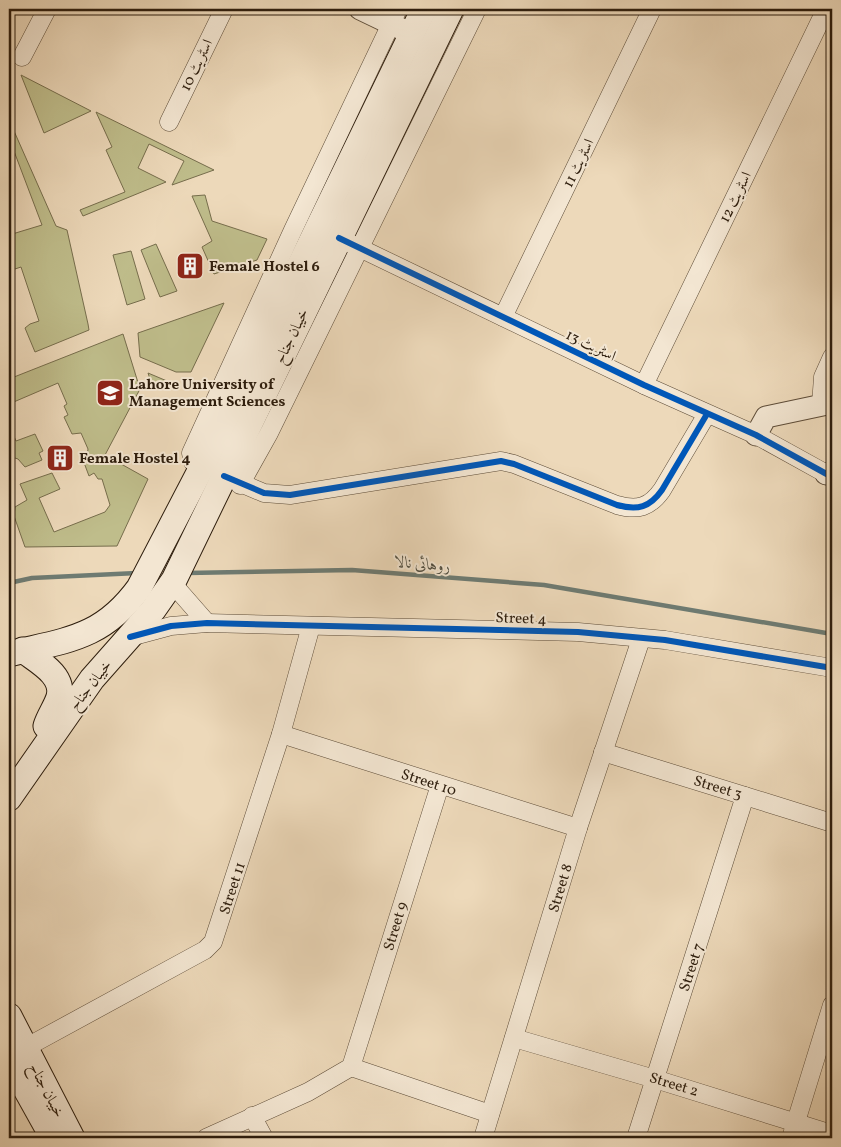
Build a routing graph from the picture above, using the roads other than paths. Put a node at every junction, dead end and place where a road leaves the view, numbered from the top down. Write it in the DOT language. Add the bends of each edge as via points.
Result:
graph roads {
  1 [pos="47,9"];
  2 [pos="224,9"];
  3 [pos="360,9"];
  4 [pos="424,9"];
  5 [pos="652,9"];
  6 [pos="826,9"];
  7 [pos="462,13"];
  8 [pos="401,22"];
  9 [pos="22,57"];
  10 [pos="169,122"];
  11 [pos="349,243"];
  12 [pos="504,317"];
  13 [pos="832,357"];
  14 [pos="644,385"];
  15 [pos="827,404"];
  16 [pos="707,414"];
  17 [pos="756,436"];
  18 [pos="830,474"];
  19 [pos="222,476"];
  20 [pos="173,582"];
  21 [pos="207,623"];
  22 [pos="311,626"];
  23 [pos="130,637"];
  24 [pos="641,639"];
  25 [pos="16,652"];
  26 [pos="832,668"];
  27 [pos="281,734"];
  28 [pos="603,752"];
  29 [pos="35,758"];
  30 [pos="440,785"];
  31 [pos="745,796"];
  32 [pos="9,798"];
  33 [pos="832,823"];
  34 [pos="578,828"];
  35 [pos="832,1005"];
  36 [pos="9,1016"];
  37 [pos="514,1038"];
  38 [pos="17,1053"];
  39 [pos="351,1068"];
  40 [pos="655,1079"];
  41 [pos="490,1114"];
  42 [pos="252,1116"];
  43 [pos="793,1130"];
  44 [pos="832,1134"];
  45 [pos="53,1138"];
  46 [pos="72,1138"];
  47 [pos="206,1138"];
  48 [pos="264,1138"];
  49 [pos="482,1138"];
  50 [pos="636,1138"];
  1 -- 9 [label="street"];
  2 -- 10 [label="street, اسٹریٹ 10"];
  3 -- 8 [label="street"];
  4 -- 8 [label="main road, خیبان جناح"];
  5 -- 12 [label="street, اسٹریٹ 11"];
  6 -- 14 [label="street, اسٹریٹ 12"];
  7 -- 11 [label="main road, خیبان جناح"];
  8 -- 19 [label="main road, خیبان جناح"];
  11 -- 12 [label="street, اسٹریٹ 13"];
  11 -- 19 [label="main road, خیبان جناح"];
  12 -- 14 [label="street, اسٹریٹ 13"];
  13 -- 15 [label="street" via="822,377"];
  14 -- 16 [label="street, اسٹریٹ 13"];
  15 -- 17 [label="street" via="766,417"];
  16 -- 17 [label="street, اسٹریٹ 13"];
  16 -- 19 [label="street" via="662,490 643,508 617,506 502,461 290,495 264,493"];
  17 -- 18 [label="street, اسٹریٹ 13"];
  19 -- 20 [label="main road, خیبان جناح"];
  19 -- 25 [label="main road, خیبان جناح" via="155,558 126,606 103,625 85,634"];
  20 -- 21 [label="street"];
  20 -- 23 [label="main road, خیبان جناح"];
  21 -- 22 [label="street, Street 4"];
  21 -- 23 [label="street, Street 4" via="171,626"];
  22 -- 24 [label="street, Street 4" via="578,632"];
  22 -- 27 [label="street, Street 11"];
  23 -- 29 [label="main road, خیبان جناح" via="92,679"];
  24 -- 26 [label="street, Street 4" via="665,640"];
  24 -- 28 [label="street, Street 8"];
  25 -- 29 [label="main road" via="55,676 60,691"];
  27 -- 30 [label="street, Street 10"];
  27 -- 38 [label="street, Street 11" via="213,942 205,950"];
  28 -- 31 [label="street, Street 3"];
  28 -- 34 [label="street, Street 8"];
  29 -- 32 [label="main road, خیبان جناح"];
  30 -- 34 [label="street, Street 10"];
  30 -- 39 [label="street, Street 9"];
  31 -- 33 [label="street, Street 3"];
  31 -- 40 [label="street, Street 7"];
  34 -- 37 [label="street, Street 8"];
  35 -- 43 [label="street"];
  36 -- 38 [label="main road, خیبان جناح"];
  37 -- 40 [label="street, Street 2"];
  37 -- 41 [label="street, Street 8"];
  38 -- 45 [label="main road, خیبان جناح"];
  38 -- 46 [label="main road, خیبان جناح"];
  39 -- 41 [label="street"];
  39 -- 42 [label="street" via="308,1092"];
  40 -- 43 [label="street, Street 2"];
  40 -- 50 [label="street, Street 7"];
  41 -- 49 [label="street, Street 8"];
  42 -- 47 [label="street"];
  42 -- 48 [label="street"];
  43 -- 44 [label="street, Street 2"];
}
